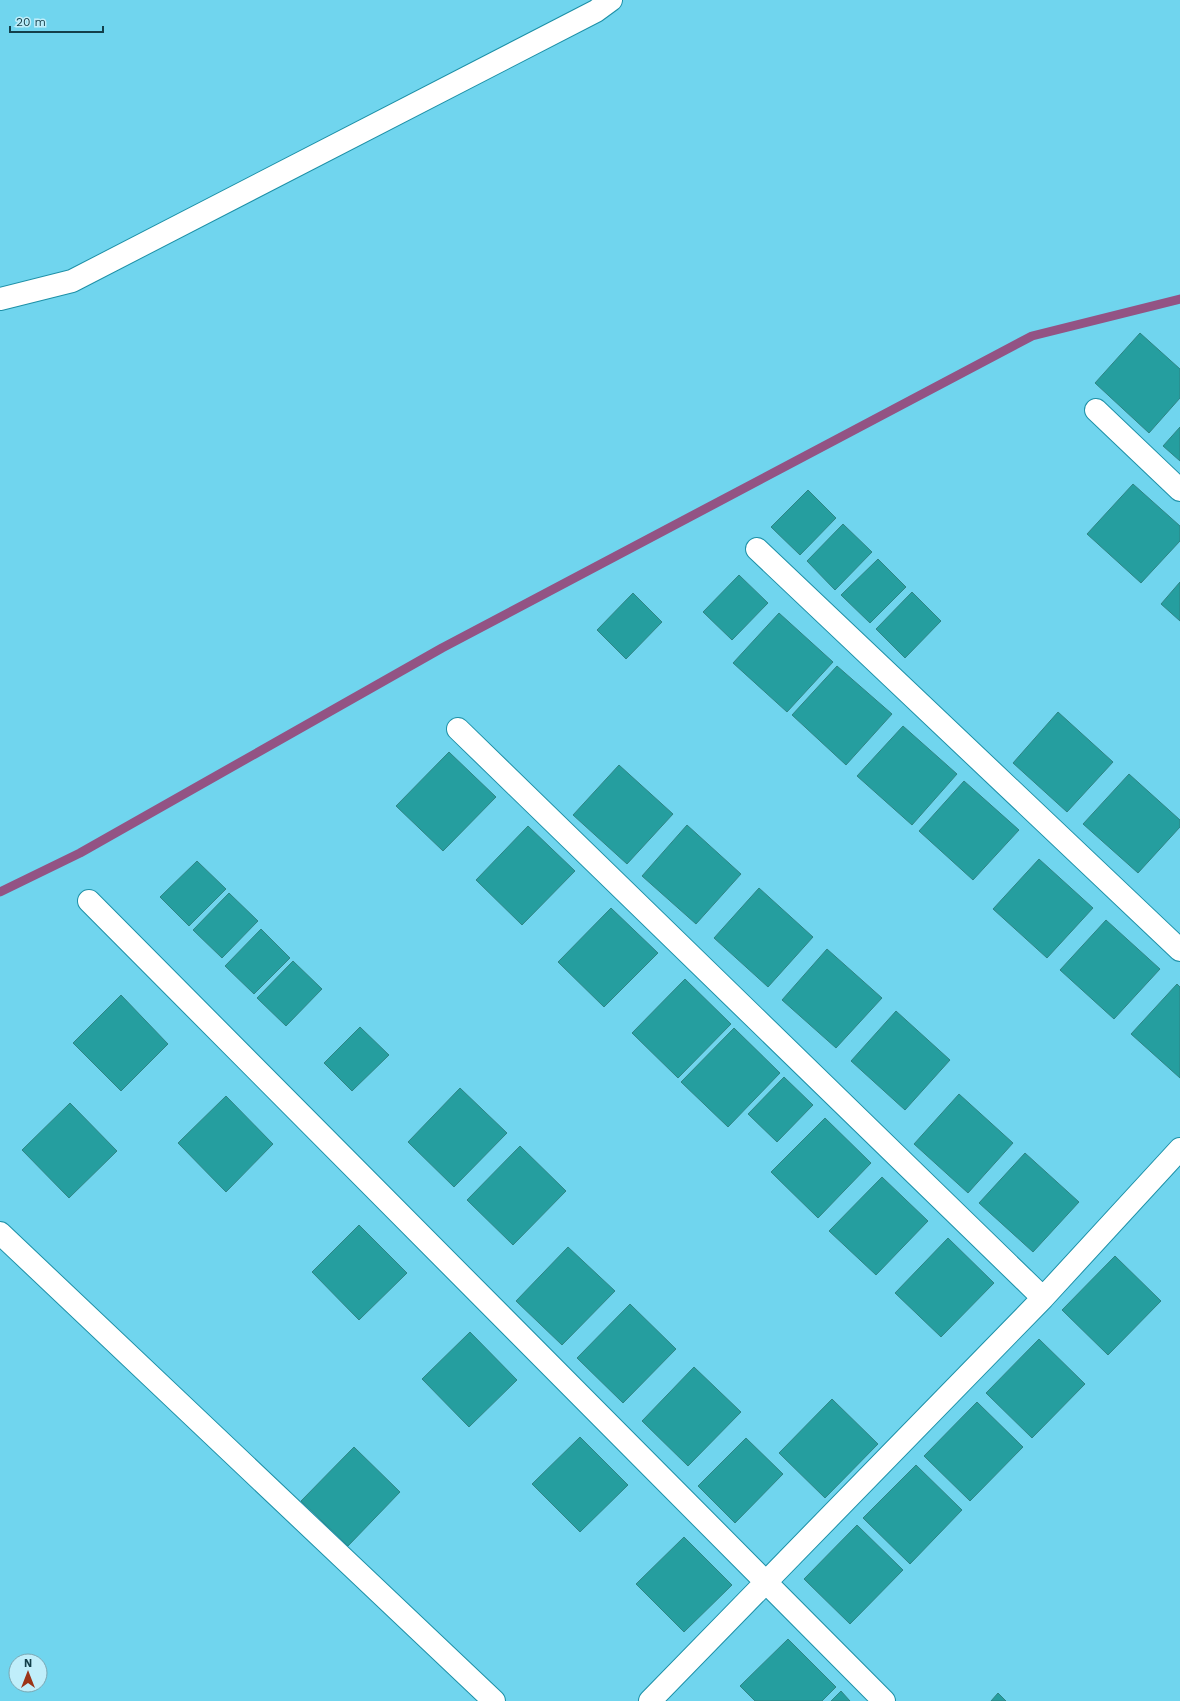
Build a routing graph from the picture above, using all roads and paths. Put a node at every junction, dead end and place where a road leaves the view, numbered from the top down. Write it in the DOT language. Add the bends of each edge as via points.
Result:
graph roads {
  1 [pos="611,0"];
  2 [pos="0,299"];
  3 [pos="1096,410"];
  4 [pos="1180,490"];
  5 [pos="757,549"];
  6 [pos="458,729"];
  7 [pos="88,900"];
  8 [pos="1180,950"];
  9 [pos="1180,1149"];
  10 [pos="0,1234"];
  11 [pos="1043,1298"];
  12 [pos="766,1582"];
  13 [pos="494,1701"];
  14 [pos="650,1701"];
  15 [pos="884,1701"];
  1 -- 2 [label="street" via="596,11 72,281"];
  3 -- 4 [label="street"];
  5 -- 8 [label="street"];
  6 -- 11 [label="street"];
  7 -- 12 [label="street"];
  9 -- 11 [label="street"];
  10 -- 13 [label="street"];
  11 -- 12 [label="street"];
  12 -- 14 [label="street"];
  12 -- 15 [label="street"];
}
